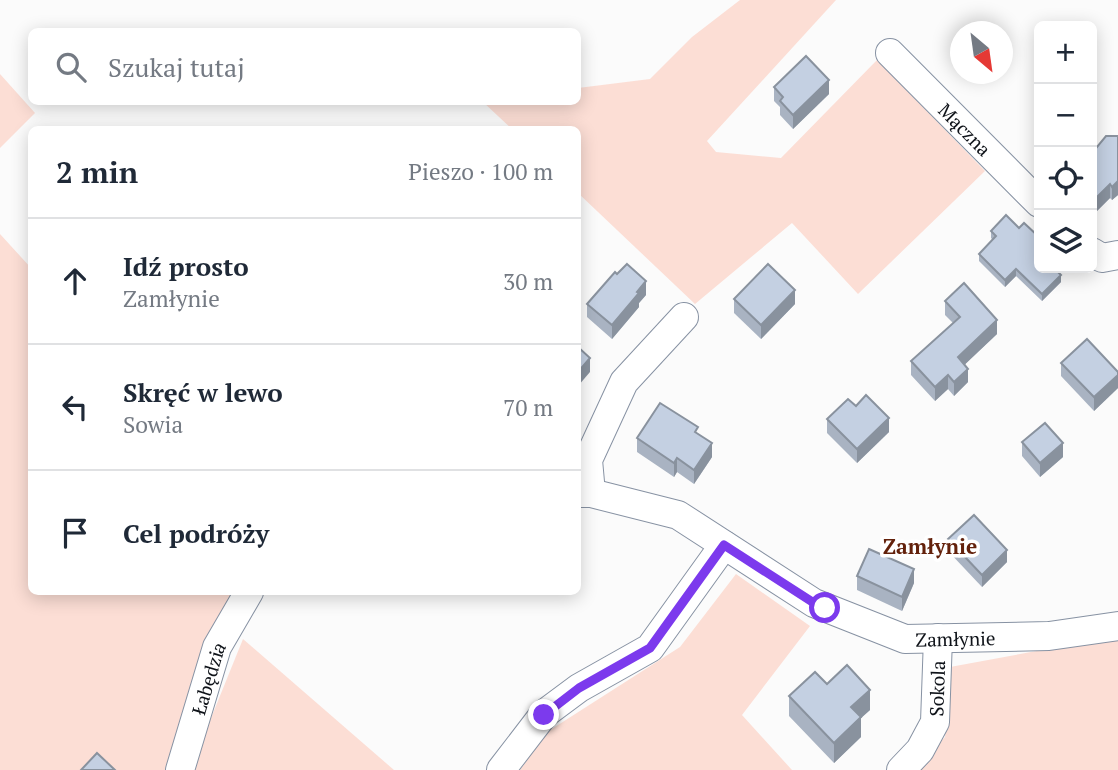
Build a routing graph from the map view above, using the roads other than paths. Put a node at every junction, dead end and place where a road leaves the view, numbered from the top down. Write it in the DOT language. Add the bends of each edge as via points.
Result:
graph roads {
  1 [pos="890,53"];
  2 [pos="1034,198"];
  3 [pos="1097,255"];
  4 [pos="1118,255"];
  5 [pos="684,317"];
  6 [pos="584,493"];
  7 [pos="724,545"];
  8 [pos="247,595"];
  9 [pos="1118,626"];
  10 [pos="938,638"];
  11 [pos="180,770"];
  12 [pos="501,770"];
  13 [pos="901,770"];
  1 -- 2 [label="street, Mączna"];
  3 -- 4 [label="street"];
  5 -- 6 [label="street" via="624,382 588,460"];
  6 -- 7 [label="street, Zamłynie" via="678,515"];
  7 -- 10 [label="street, Zamłynie" via="814,603 905,639"];
  7 -- 12 [label="street" via="650,648 579,688 544,715"];
  8 -- 11 [label="street, Łabędzia" via="218,647"];
  9 -- 10 [label="street, Zamłynie" via="1049,636"];
  10 -- 13 [label="street, Sokola" via="935,722 920,750"];
}
